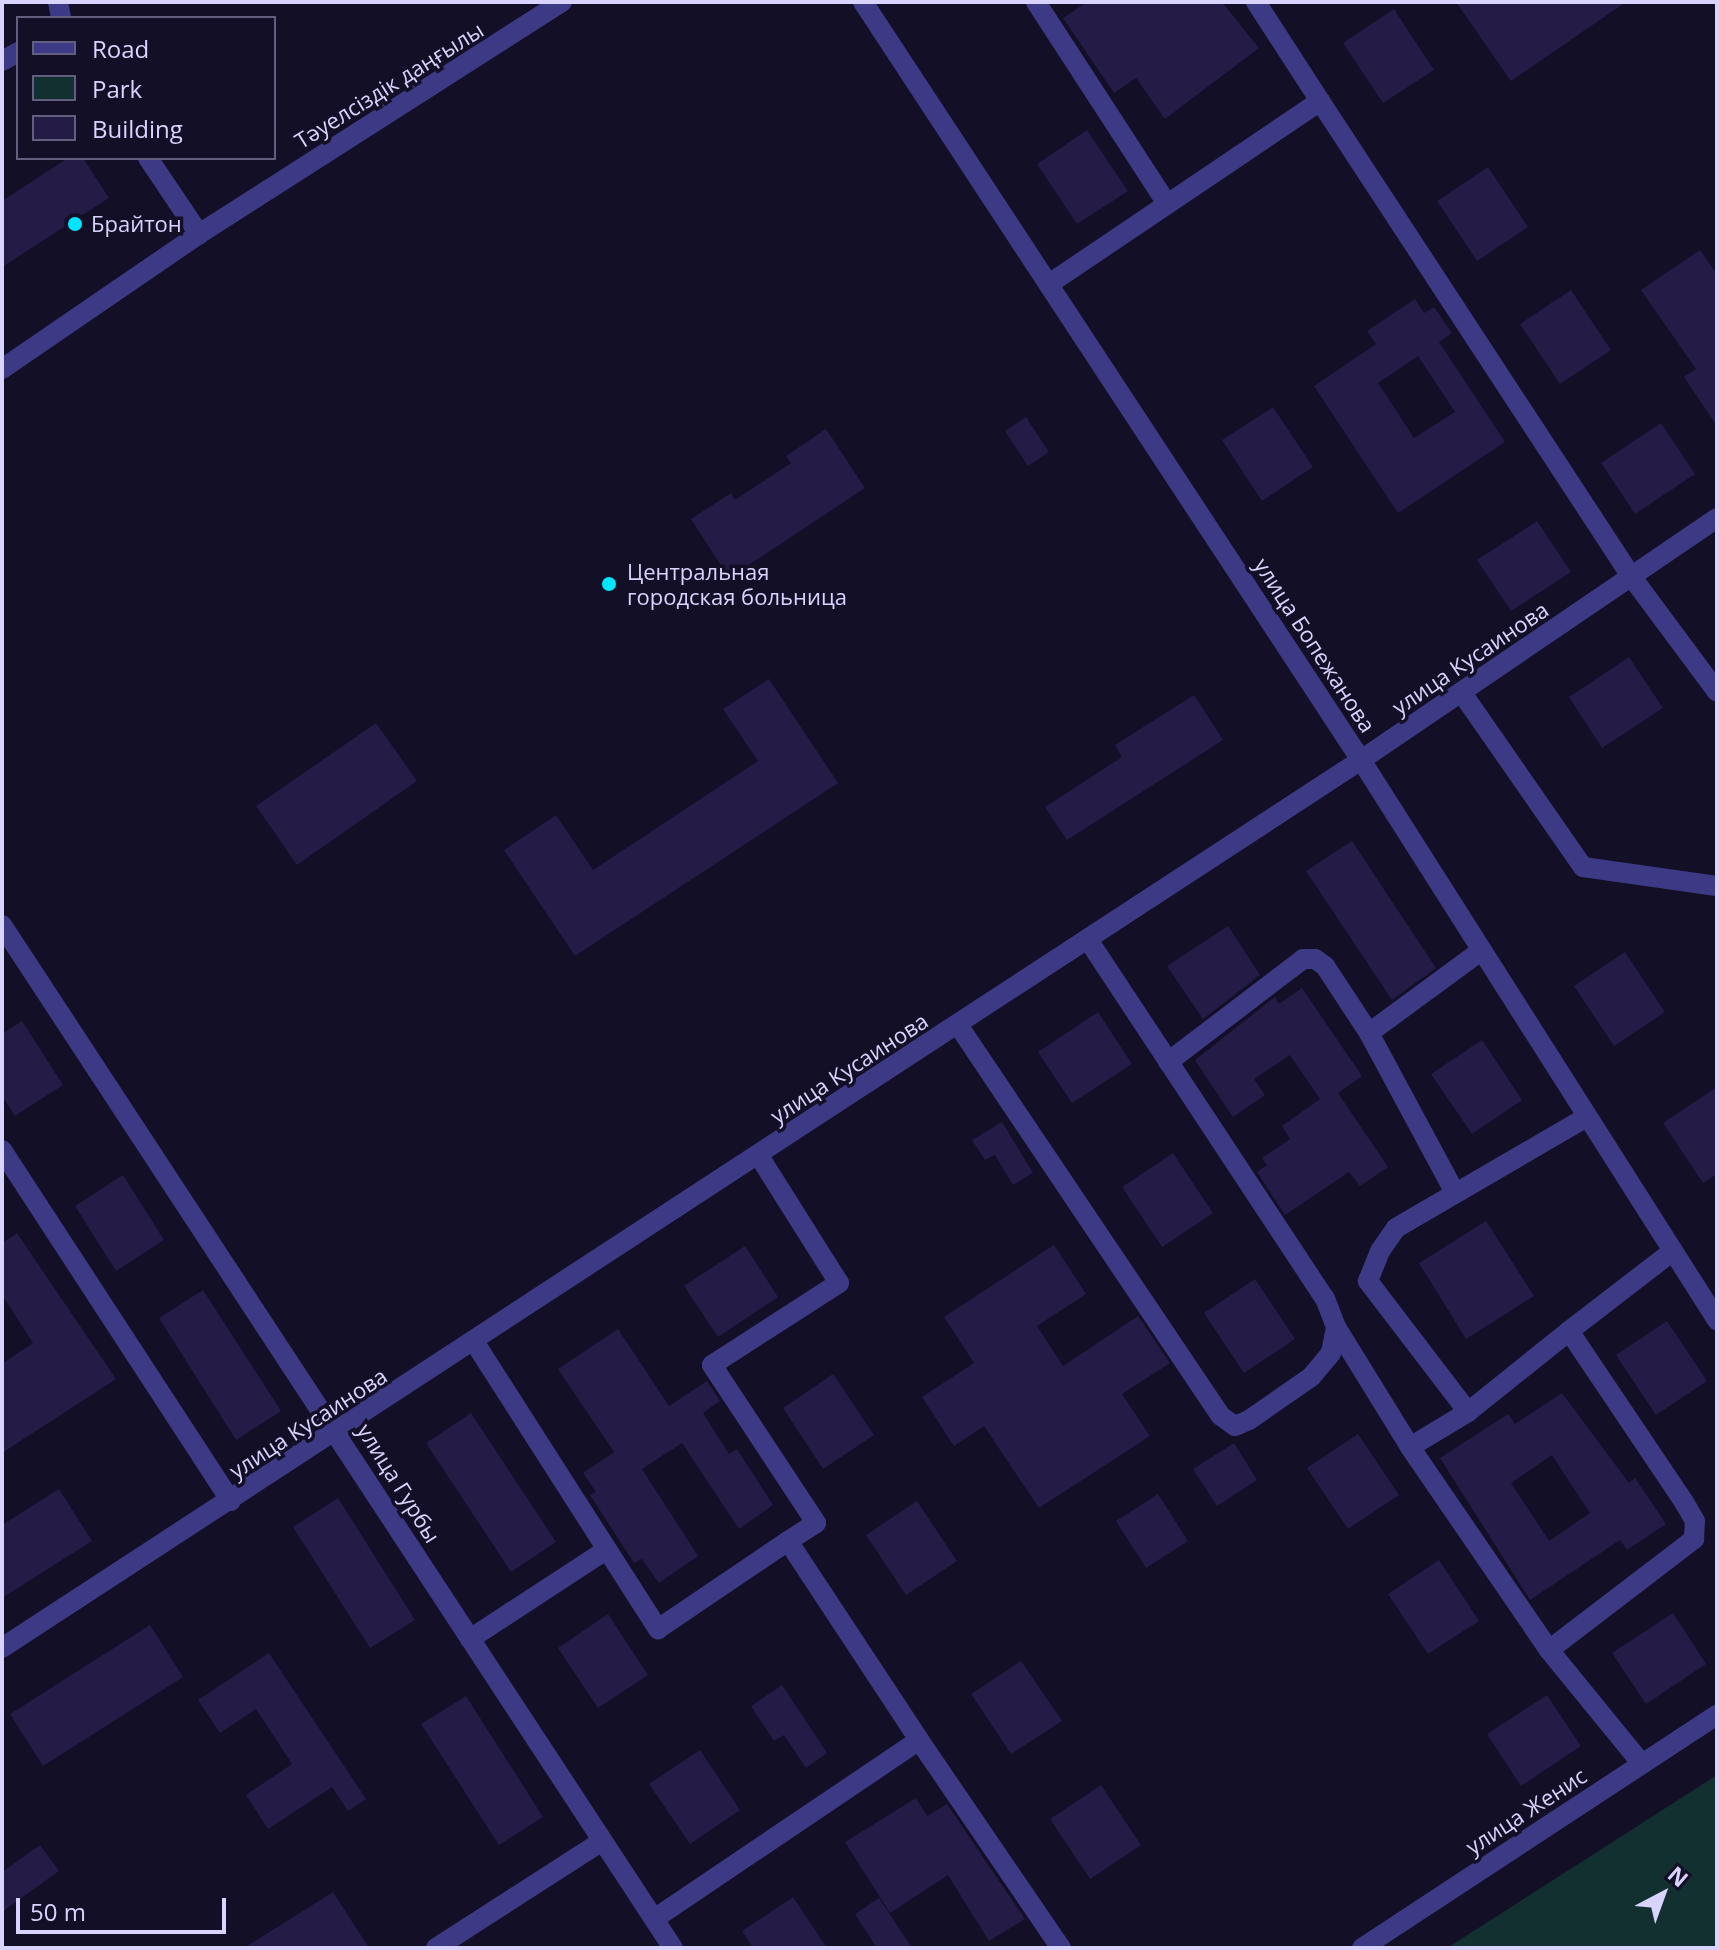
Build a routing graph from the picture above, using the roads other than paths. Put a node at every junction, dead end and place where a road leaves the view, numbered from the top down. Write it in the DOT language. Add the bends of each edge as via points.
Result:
graph roads {
  1 [pos="562,2"];
  2 [pos="863,2"];
  3 [pos="1036,2"];
  4 [pos="1256,2"];
  5 [pos="1320,101"];
  6 [pos="149,160"];
  7 [pos="1167,204"];
  8 [pos="199,234"];
  9 [pos="1049,284"];
  10 [pos="2,369"];
  11 [pos="1717,518"];
  12 [pos="1631,576"];
  13 [pos="1717,692"];
  14 [pos="1462,693"];
  15 [pos="1361,760"];
  16 [pos="1717,886"];
  17 [pos="2,925"];
  18 [pos="1088,939"];
  19 [pos="1482,950"];
  20 [pos="958,1025"];
  21 [pos="1369,1033"];
  22 [pos="1168,1062"];
  23 [pos="1587,1117"];
  24 [pos="2,1150"];
  25 [pos="759,1156"];
  26 [pos="1455,1193"];
  27 [pos="1673,1251"];
  28 [pos="1717,1320"];
  29 [pos="1336,1327"];
  30 [pos="1569,1331"];
  31 [pos="475,1343"];
  32 [pos="1468,1412"];
  33 [pos="338,1432"];
  34 [pos="1410,1447"];
  35 [pos="231,1501"];
  36 [pos="788,1541"];
  37 [pos="606,1550"];
  38 [pos="470,1639"];
  39 [pos="2,1648"];
  40 [pos="1549,1650"];
  41 [pos="1717,1715"];
  42 [pos="919,1740"];
  43 [pos="1642,1764"];
  44 [pos="602,1841"];
  45 [pos="654,1919"];
  46 [pos="436,1948"];
  47 [pos="673,1948"];
  48 [pos="1061,1948"];
  49 [pos="1362,1948"];
  1 -- 8 [label="street, Тәуелсіздік даңғылы"];
  2 -- 9 [label="street, улица Бопежанова"];
  3 -- 7 [label="street"];
  4 -- 5 [label="street"];
  5 -- 7 [label="street"];
  5 -- 12 [label="street"];
  6 -- 8 [label="street"];
  7 -- 9 [label="street"];
  8 -- 10 [label="street, Тәуелсіздік даңғылы"];
  9 -- 15 [label="street, улица Бопежанова"];
  11 -- 12 [label="street, улица Кусаинова"];
  12 -- 13 [label="street"];
  12 -- 14 [label="street, улица Кусаинова"];
  14 -- 15 [label="street, улица Кусаинова"];
  14 -- 16 [label="street" via="1583,867"];
  15 -- 18 [label="street, улица Кусаинова"];
  15 -- 19 [label="street, улица Бопежанова"];
  17 -- 33 [label="street, улица Гурбы"];
  18 -- 20 [label="street, улица Кусаинова"];
  18 -- 22 [label="street"];
  19 -- 21 [label="street"];
  19 -- 23 [label="street, улица Бопежанова"];
  20 -- 25 [label="street, улица Кусаинова"];
  20 -- 29 [label="street" via="1221,1416 1235,1426 1249,1420 1311,1377 1331,1353"];
  21 -- 22 [label="street" via="1325,966 1303,959"];
  21 -- 26 [label="street"];
  22 -- 29 [label="street" via="1325,1299"];
  23 -- 26 [label="street"];
  23 -- 27 [label="street, улица Бопежанова"];
  24 -- 35 [label="street"];
  25 -- 31 [label="street, улица Кусаинова"];
  25 -- 36 [label="street" via="839,1283 712,1365 816,1523"];
  26 -- 32 [label="street" via="1396,1228 1368,1281"];
  27 -- 28 [label="street, улица Бопежанова"];
  27 -- 30 [label="street"];
  29 -- 34 [label="street"];
  30 -- 32 [label="street"];
  30 -- 40 [label="street" via="1684,1502 1695,1521 1694,1539"];
  31 -- 33 [label="street, улица Кусаинова"];
  31 -- 37 [label="street"];
  32 -- 34 [label="street"];
  33 -- 35 [label="street, улица Кусаинова"];
  33 -- 38 [label="street, улица Гурбы"];
  34 -- 40 [label="street"];
  35 -- 39 [label="street, улица Кусаинова"];
  36 -- 37 [label="street" via="658,1629"];
  36 -- 42 [label="street"];
  37 -- 38 [label="street"];
  38 -- 44 [label="street, улица Гурбы"];
  40 -- 43 [label="street"];
  41 -- 43 [label="street, улица Женис"];
  42 -- 45 [label="street"];
  42 -- 48 [label="street"];
  43 -- 49 [label="street, улица Женис"];
  44 -- 45 [label="street, улица Гурбы"];
  44 -- 46 [label="street"];
  45 -- 47 [label="street, улица Гурбы"];
}
